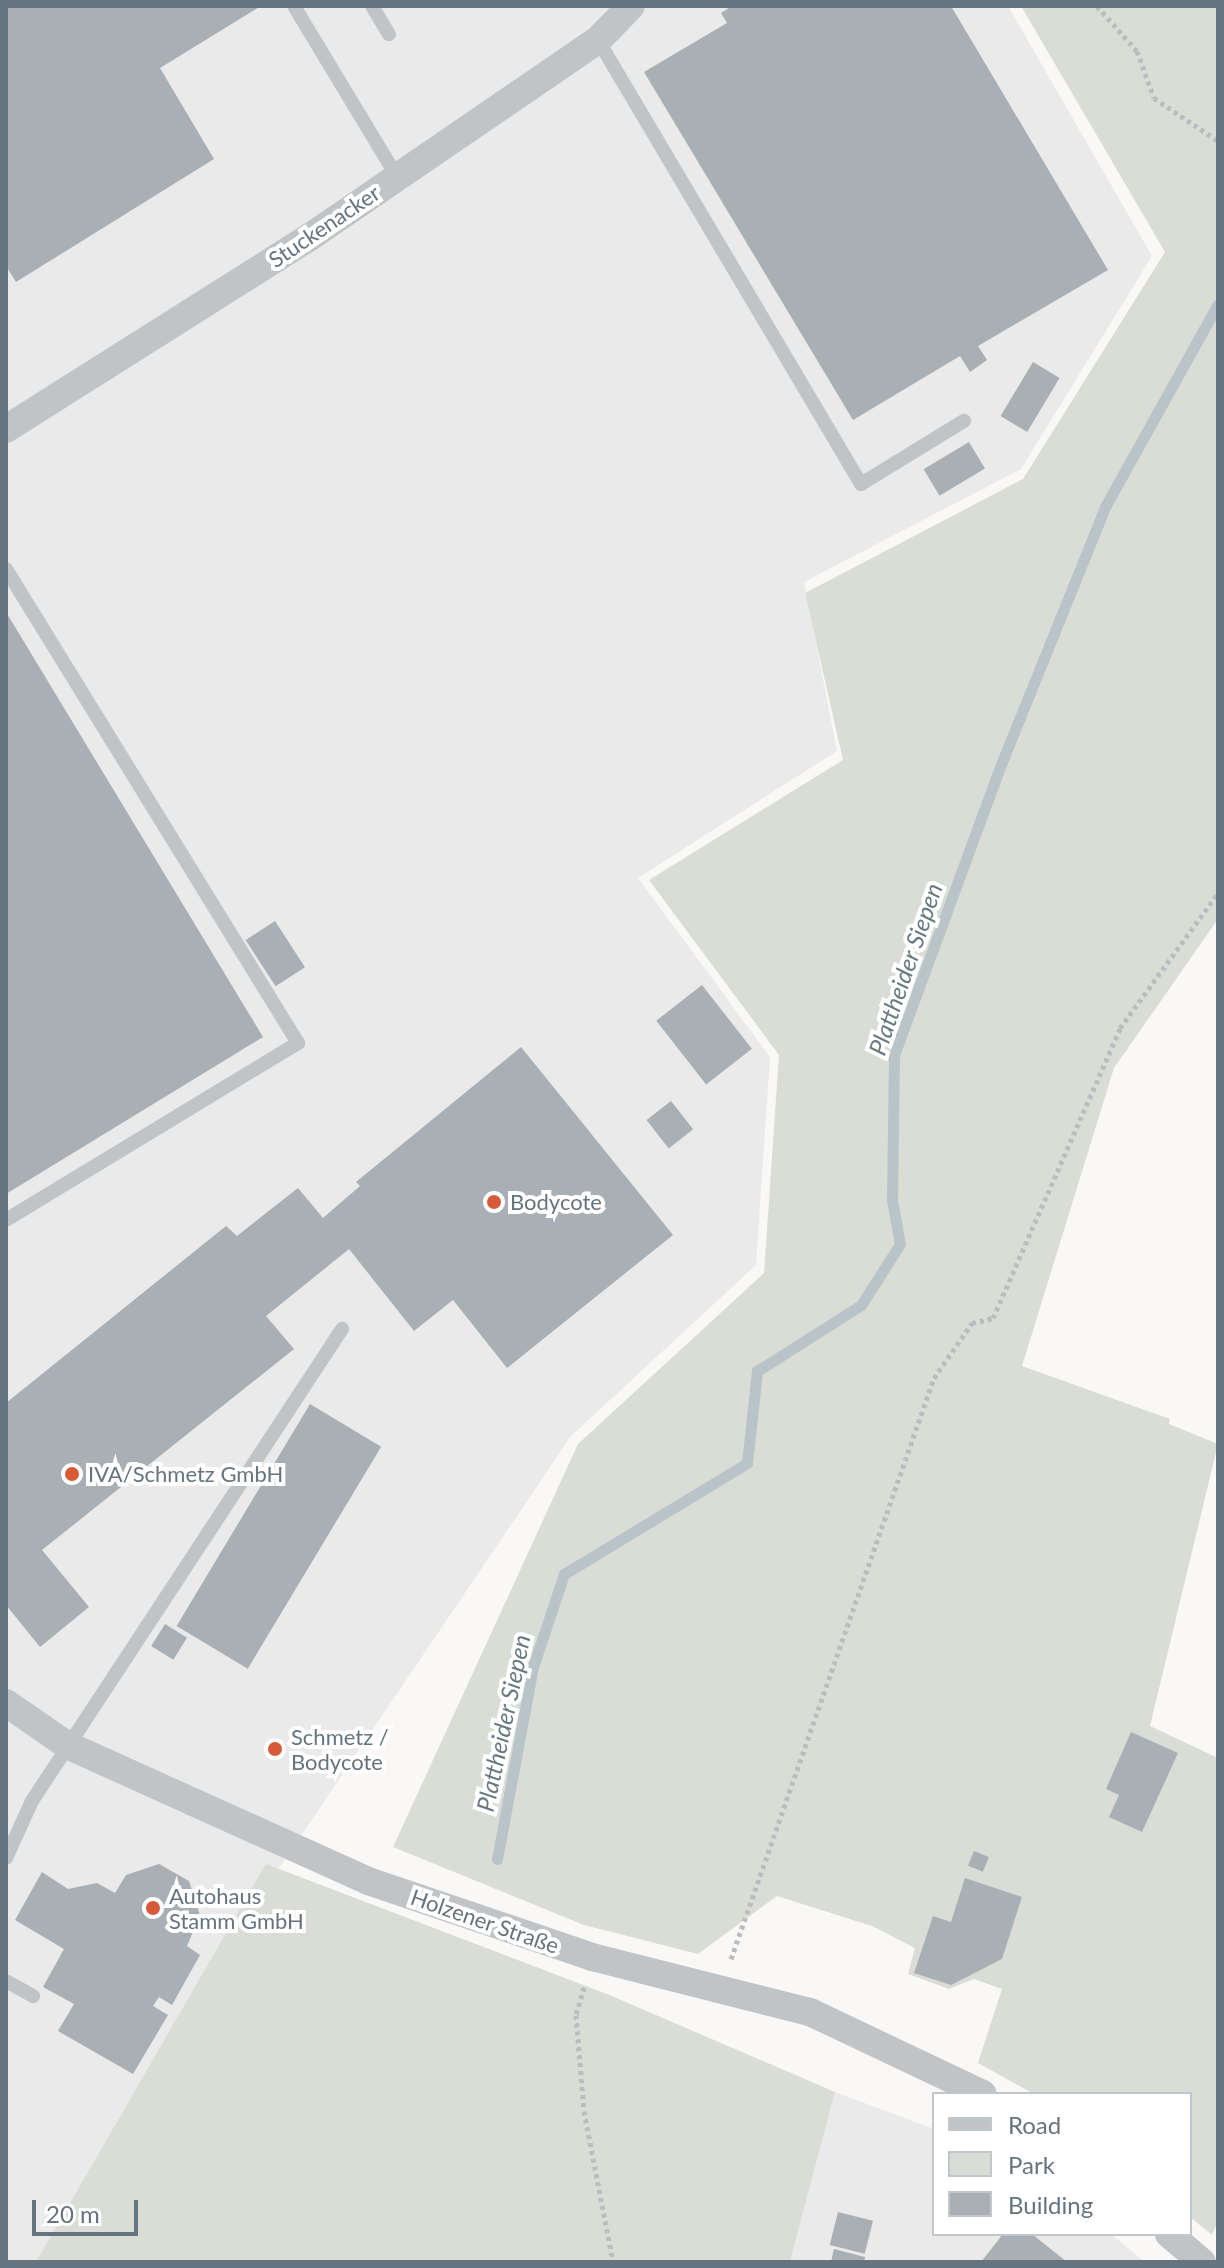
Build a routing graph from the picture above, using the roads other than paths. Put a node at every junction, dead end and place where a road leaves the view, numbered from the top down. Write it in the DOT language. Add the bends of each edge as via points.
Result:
graph roads {
  1 [pos="294,6"];
  2 [pos="372,6"];
  3 [pos="631,6"];
  4 [pos="389,34"];
  5 [pos="598,40"];
  6 [pos="397,177"];
  7 [pos="964,421"];
  8 [pos="6,429"];
  9 [pos="6,569"];
  10 [pos="6,1220"];
  11 [pos="342,1329"];
  12 [pos="6,1703"];
  13 [pos="67,1745"];
  14 [pos="6,1858"];
  15 [pos="6,1981"];
  16 [pos="33,1996"];
  17 [pos="979,2092"];
  18 [pos="1171,2236"];
  19 [pos="1202,2262"];
  1 -- 6 [label="lane"];
  2 -- 4 [label="lane"];
  3 -- 5 [label="street, Stuckenacker"];
  5 -- 6 [label="street, Stuckenacker"];
  5 -- 7 [label="lane" via="861,484"];
  6 -- 8 [label="street, Stuckenacker"];
  9 -- 10 [label="lane" via="298,1043"];
  11 -- 13 [label="lane"];
  12 -- 13 [label="street, Holzener Straße"];
  13 -- 14 [label="lane"];
  13 -- 17 [label="street, Holzener Straße" via="368,1881 592,1957 810,2012"];
  15 -- 16 [label="lane"];
  18 -- 19 [label="street"];
}
